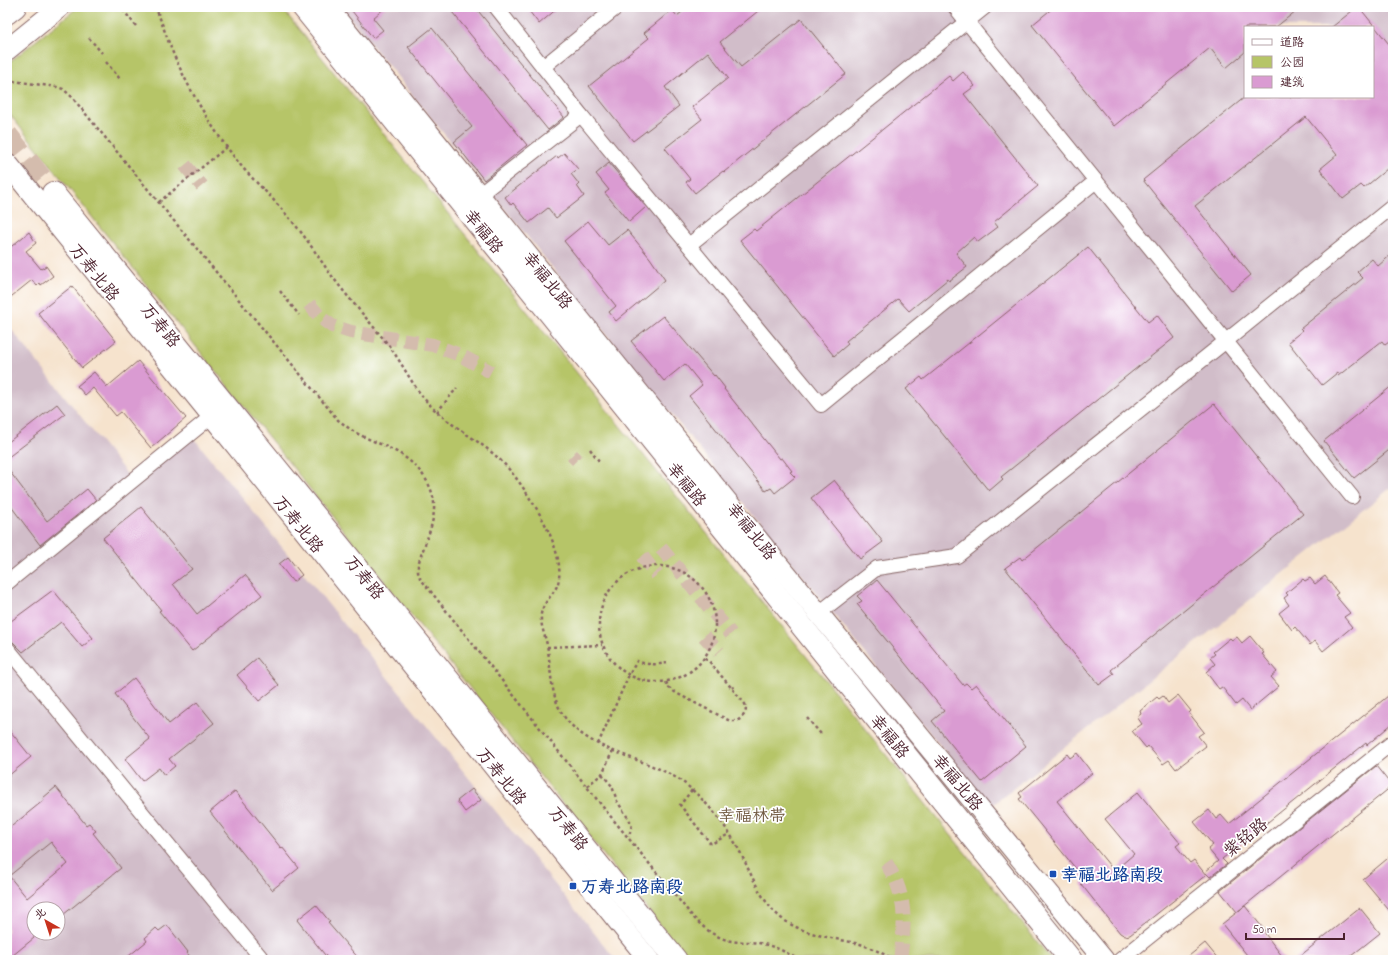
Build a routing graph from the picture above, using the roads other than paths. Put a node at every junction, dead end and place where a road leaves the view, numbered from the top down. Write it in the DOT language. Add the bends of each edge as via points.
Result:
graph roads {
  1 [pos="16,7"];
  2 [pos="60,7"];
  3 [pos="303,7"];
  4 [pos="327,7"];
  5 [pos="496,7"];
  6 [pos="617,7"];
  7 [pos="955,7"];
  8 [pos="985,7"];
  9 [pos="7,14"];
  10 [pos="967,22"];
  11 [pos="7,50"];
  12 [pos="543,67"];
  13 [pos="581,115"];
  14 [pos="7,164"];
  15 [pos="1096,182"];
  16 [pos="53,193"];
  17 [pos="479,195"];
  18 [pos="1393,206"];
  19 [pos="689,245"];
  20 [pos="1226,341"];
  21 [pos="212,416"];
  22 [pos="1352,497"];
  23 [pos="7,583"];
  24 [pos="819,613"];
  25 [pos="7,648"];
  26 [pos="1393,742"];
  27 [pos="263,960"];
  28 [pos="650,960"];
  29 [pos="676,960"];
  30 [pos="1071,960"];
  31 [pos="1104,960"];
  32 [pos="1120,960"];
  1 -- 9 [label="main road"];
  2 -- 11 [label="main road"];
  3 -- 30 [label="main road, 幸福路"];
  4 -- 17 [label="main road, 幸福北路"];
  5 -- 12 [label="street"];
  6 -- 12 [label="street"];
  7 -- 10 [label="street"];
  8 -- 10 [label="street"];
  10 -- 15 [label="street"];
  10 -- 19 [label="street"];
  12 -- 13 [label="street"];
  13 -- 17 [label="street"];
  13 -- 19 [label="street"];
  14 -- 21 [label="main road, 万寿北路"];
  15 -- 19 [label="street" via="821,404"];
  15 -- 20 [label="street"];
  16 -- 29 [label="main road, 万寿路"];
  17 -- 24 [label="main road, 幸福北路"];
  18 -- 20 [label="street"];
  20 -- 22 [label="street"];
  20 -- 24 [label="street" via="957,556 877,568"];
  21 -- 23 [label="street"];
  21 -- 28 [label="main road, 万寿北路"];
  24 -- 31 [label="main road, 幸福北路"];
  25 -- 27 [label="street"];
  26 -- 32 [label="street, 紫铭路"];
}
